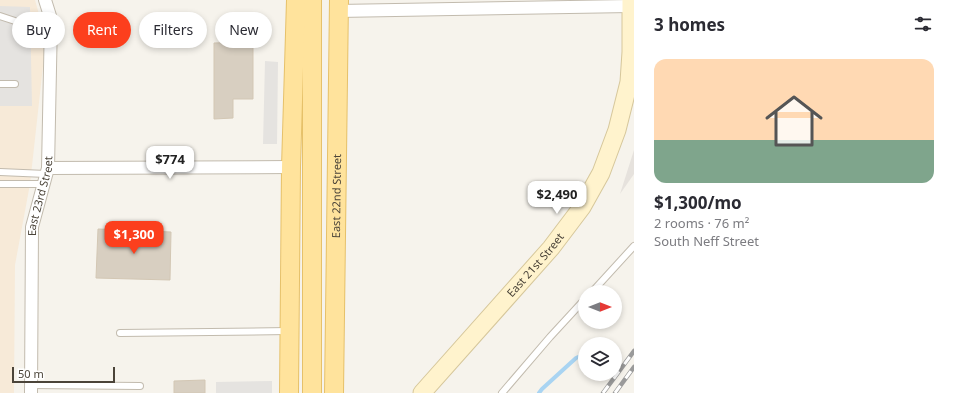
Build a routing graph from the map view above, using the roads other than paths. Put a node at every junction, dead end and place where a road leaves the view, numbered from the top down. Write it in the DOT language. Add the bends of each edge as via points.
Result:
graph roads {
  1 [pos="45,0"];
  2 [pos="296,0"];
  3 [pos="312,0"];
  4 [pos="631,3"];
  5 [pos="515,4"];
  6 [pos="338,5"];
  7 [pos="0,16"];
  8 [pos="12,21"];
  9 [pos="0,84"];
  10 [pos="15,84"];
  11 [pos="290,167"];
  12 [pos="0,172"];
  13 [pos="46,175"];
  14 [pos="0,184"];
  15 [pos="634,246"];
  16 [pos="598,285"];
  17 [pos="578,307"];
  18 [pos="289,331"];
  19 [pos="120,333"];
  20 [pos="140,386"];
  21 [pos="31,389"];
  22 [pos="289,393"];
  23 [pos="312,393"];
  24 [pos="334,393"];
  25 [pos="422,393"];
  26 [pos="502,393"];
  1 -- 13 [label="street, East 23rd Street" via="51,19"];
  2 -- 11 [label="main road"];
  3 -- 23 [label="main road"];
  4 -- 5 [label="street"];
  4 -- 25 [label="street, East 21st Street" via="632,52 629,82 617,130 601,173 582,207 551,248"];
  5 -- 6 [label="street"];
  6 -- 24 [label="main road, East 22nd Street"];
  7 -- 8 [label="lane"];
  9 -- 10 [label="lane"];
  11 -- 13 [label="street"];
  11 -- 18 [label="main road"];
  12 -- 13 [label="lane"];
  13 -- 14 [label="lane"];
  13 -- 21 [label="street, East 23rd Street" via="32,227"];
  15 -- 16 [label="lane"];
  17 -- 26 [label="lane"];
  18 -- 19 [label="lane"];
  18 -- 22 [label="main road"];
  20 -- 21 [label="lane"];
}
